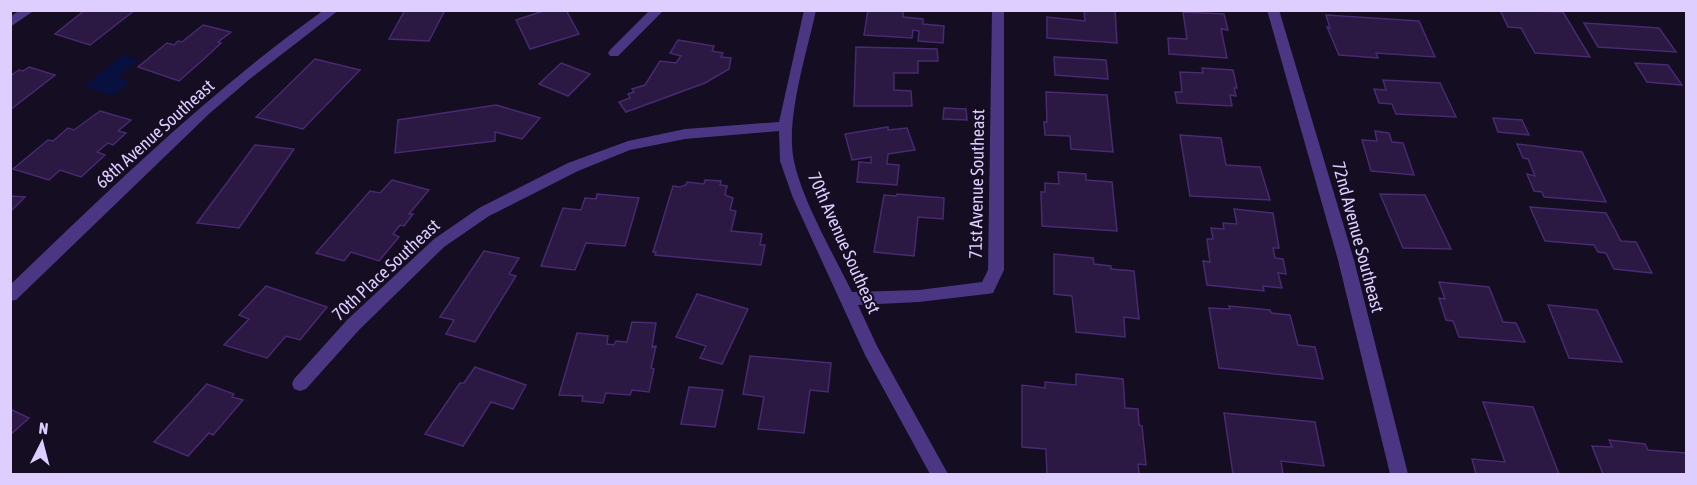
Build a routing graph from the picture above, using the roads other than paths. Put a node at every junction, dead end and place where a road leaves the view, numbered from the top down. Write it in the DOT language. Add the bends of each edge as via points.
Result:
graph roads {
  1 [pos="29,10"];
  2 [pos="333,10"];
  3 [pos="658,10"];
  4 [pos="810,10"];
  5 [pos="998,10"];
  6 [pos="1273,10"];
  7 [pos="10,23"];
  8 [pos="614,53"];
  9 [pos="785,126"];
  10 [pos="10,295"];
  11 [pos="848,300"];
  12 [pos="300,384"];
  13 [pos="939,474"];
  14 [pos="1399,474"];
  1 -- 7 [label="street"];
  2 -- 10 [label="street, 68th Avenue Southeast" via="179,132"];
  3 -- 8 [label="street"];
  4 -- 9 [label="street, 70th Avenue Southeast"];
  5 -- 11 [label="street, 71st Avenue Southeast" via="996,270 987,288"];
  6 -- 14 [label="street, 72nd Avenue Southeast" via="1346,260"];
  9 -- 11 [label="street, 70th Avenue Southeast" via="787,161 800,198"];
  9 -- 12 [label="street, 70th Place Southeast" via="685,134 628,147 573,166 493,207 439,243 353,325"];
  11 -- 13 [label="street, 70th Avenue Southeast"];
}
